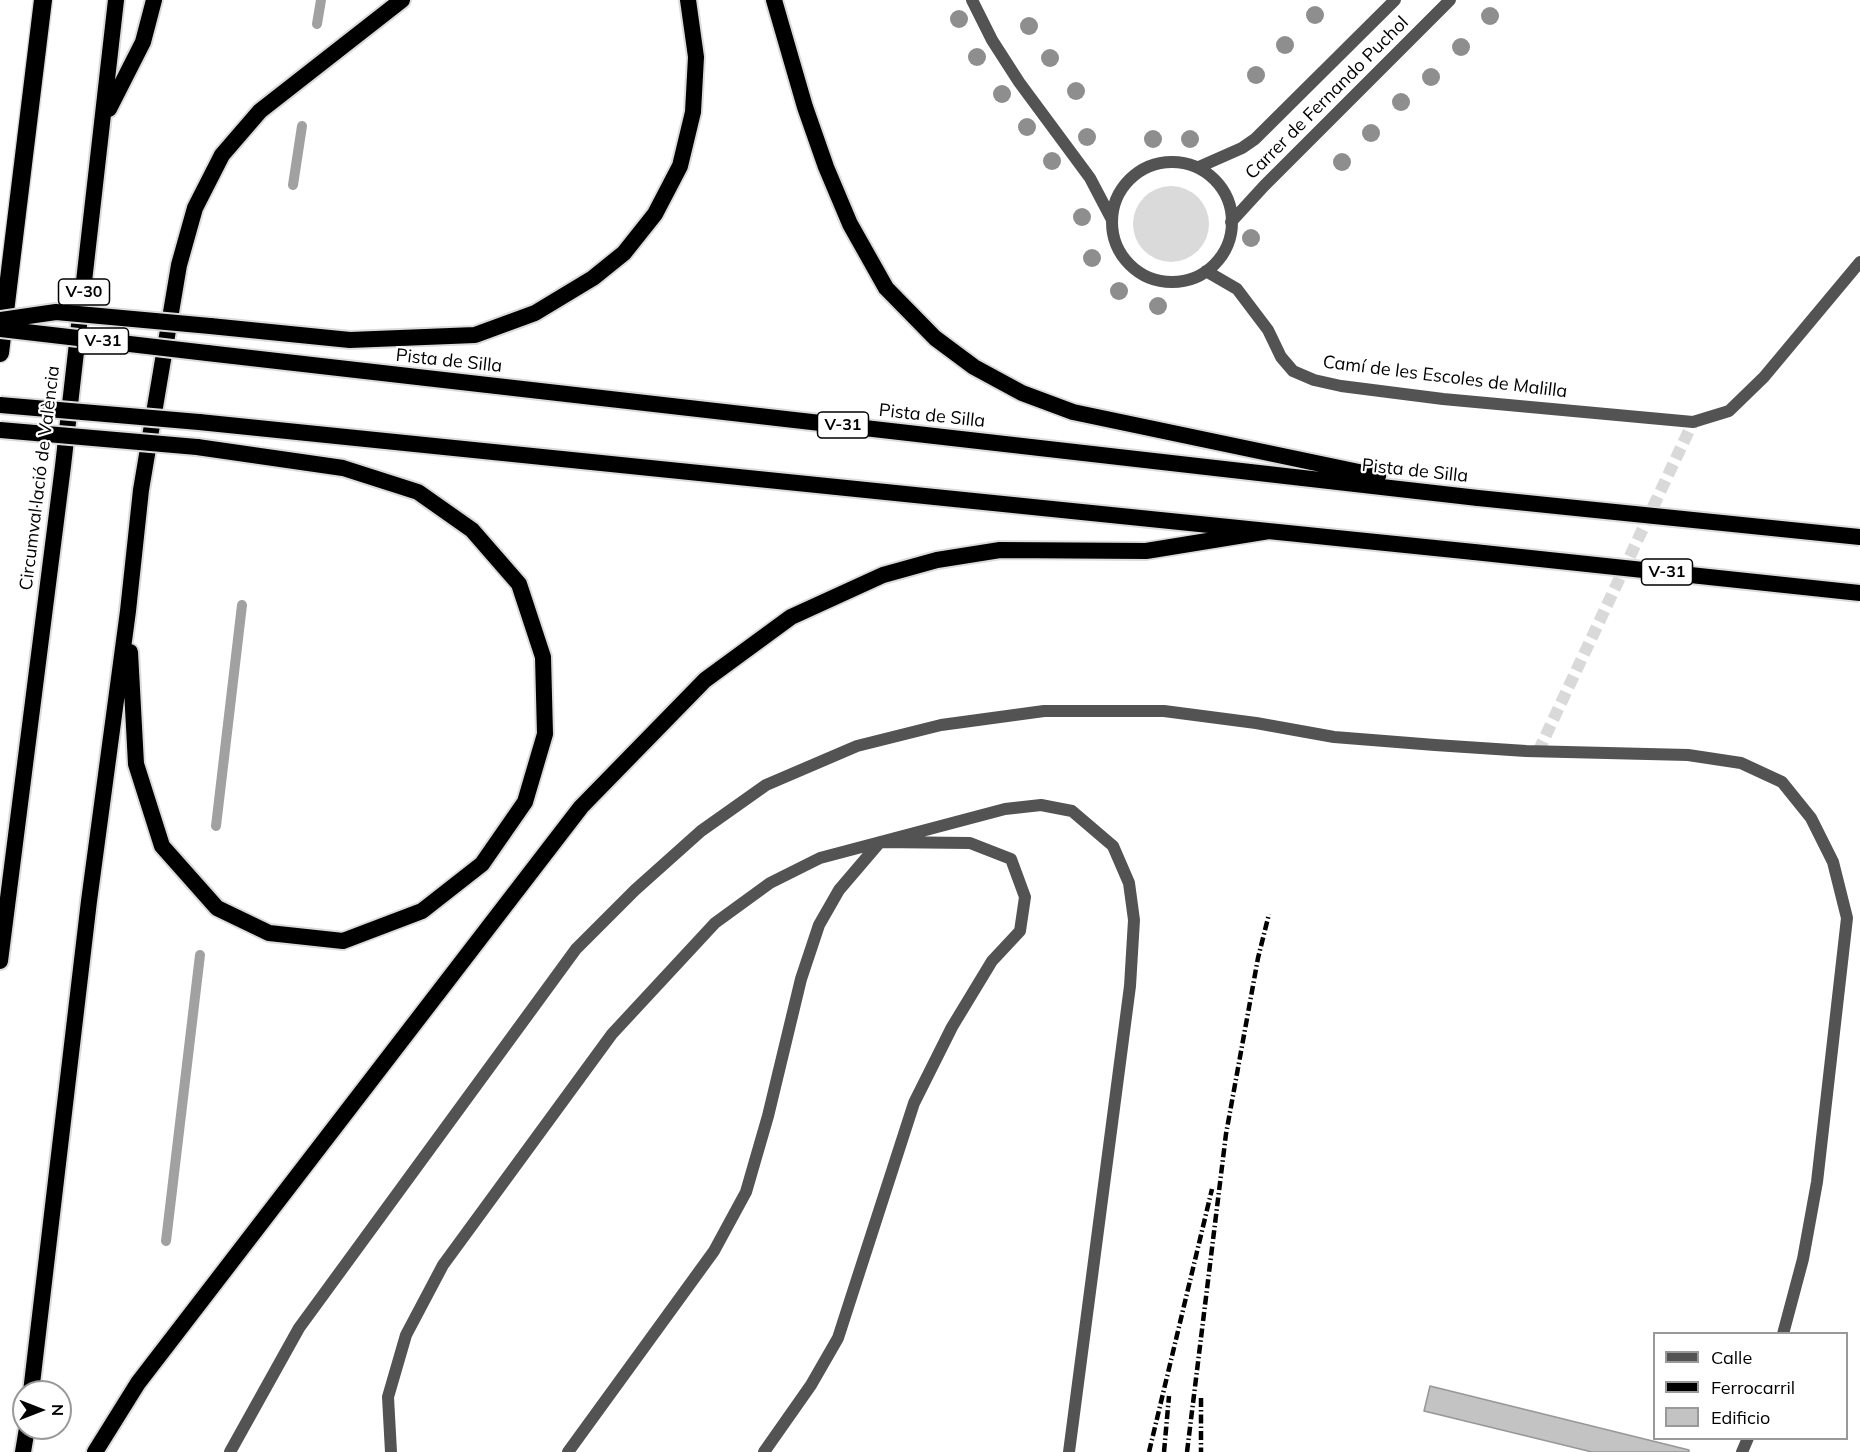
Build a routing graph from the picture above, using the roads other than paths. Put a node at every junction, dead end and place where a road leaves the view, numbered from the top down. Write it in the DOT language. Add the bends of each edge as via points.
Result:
graph roads {
  1 [pos="43,0"];
  2 [pos="116,0"];
  3 [pos="154,0"];
  4 [pos="402,0"];
  5 [pos="688,0"];
  6 [pos="764,0"];
  7 [pos="774,0"];
  8 [pos="972,0"];
  9 [pos="1395,0"];
  10 [pos="1450,0"];
  11 [pos="790,51"];
  12 [pos="104,118"];
  13 [pos="1199,167"];
  14 [pos="1111,218"];
  15 [pos="1231,222"];
  16 [pos="1860,262"];
  17 [pos="1206,272"];
  18 [pos="0,320"];
  19 [pos="0,329"];
  20 [pos="0,353"];
  21 [pos="0,405"];
  22 [pos="0,430"];
  23 [pos="1478,498"];
  24 [pos="1269,531"];
  25 [pos="1860,537"];
  26 [pos="1860,593"];
  27 [pos="128,611"];
  28 [pos="880,842"];
  29 [pos="0,961"];
  30 [pos="1784,1332"];
  31 [pos="32,1380"];
  32 [pos="95,1452"];
  33 [pos="230,1452"];
  34 [pos="391,1452"];
  35 [pos="567,1452"];
  36 [pos="764,1452"];
  37 [pos="1069,1452"];
  1 -- 20 [label="highway"];
  2 -- 12 [label="highway, Circumval·lació de València / V-30"];
  3 -- 12 [label="highway" via="143,42"];
  4 -- 27 [label="highway" via="260,111 222,155 195,208 179,265 141,490"];
  5 -- 18 [label="highway, bridge" via="696,57 693,112 680,166 655,214 624,253 593,278 535,313 475,335 350,340 56,312"];
  6 -- 11 [label="highway"];
  7 -- 11 [label="highway"];
  8 -- 14 [label="street" via="997,48 1090,178"];
  9 -- 13 [label="street, Carrer de Fernando Puchol" via="1255,140"];
  10 -- 15 [label="street, Carrer de Fernando Puchol"];
  11 -- 23 [label="highway" via="826,167 850,224 886,288 935,338 974,367 1022,393 1073,412"];
  12 -- 29 [label="highway, Circumval·lació de València / V-30"];
  13 -- 14 [label="street" via="1160,162 1141,169 1116,198"];
  13 -- 15 [label="street" via="1226,195"];
  14 -- 17 [label="street" via="1113,238 1122,257 1136,271 1154,280 1173,283"];
  15 -- 17 [label="street" via="1224,254"];
  16 -- 17 [label="street, Camí de les Escoles de Malilla" via="1764,377 1729,411 1693,422 1443,399 1314,381 1293,371 1281,357 1268,330 1237,289"];
  19 -- 23 [label="highway, Pista de Silla / V-31, bridge"];
  21 -- 24 [label="highway, V-31, bridge"];
  22 -- 27 [label="highway, bridge" via="197,447 343,468 418,492 472,530 519,584 543,657 545,734 525,802 482,864 422,911 343,940 269,933 217,908 162,846 136,764"];
  23 -- 25 [label="highway, Pista de Silla / V-31, bridge"];
  24 -- 26 [label="highway, V-31, bridge"];
  24 -- 32 [label="highway" via="1146,551 1000,550 937,560 883,575 791,618 705,680 581,807 138,1383"];
  27 -- 31 [label="highway"];
  28 -- 34 [label="street" via="820,858 770,883 715,923 612,1034 443,1265 411,1325 388,1396"];
  28 -- 35 [label="street" via="839,890 819,925 801,979 746,1192 714,1251"];
  28 -- 36 [label="street" via="970,843 1011,859 1025,897 1020,931 992,961 952,1027 919,1094 838,1338"];
  28 -- 37 [label="street" via="1005,808 1041,805 1071,811 1094,829 1113,846 1129,883 1134,920 1130,986"];
  30 -- 33 [label="street" via="1803,1259 1817,1182 1847,918 1833,862 1811,818 1782,782 1741,763 1688,755 1435,746 1334,737 1164,711 1044,711 941,725 856,746 766,785 701,831 634,890 576,949 299,1328"];
}
